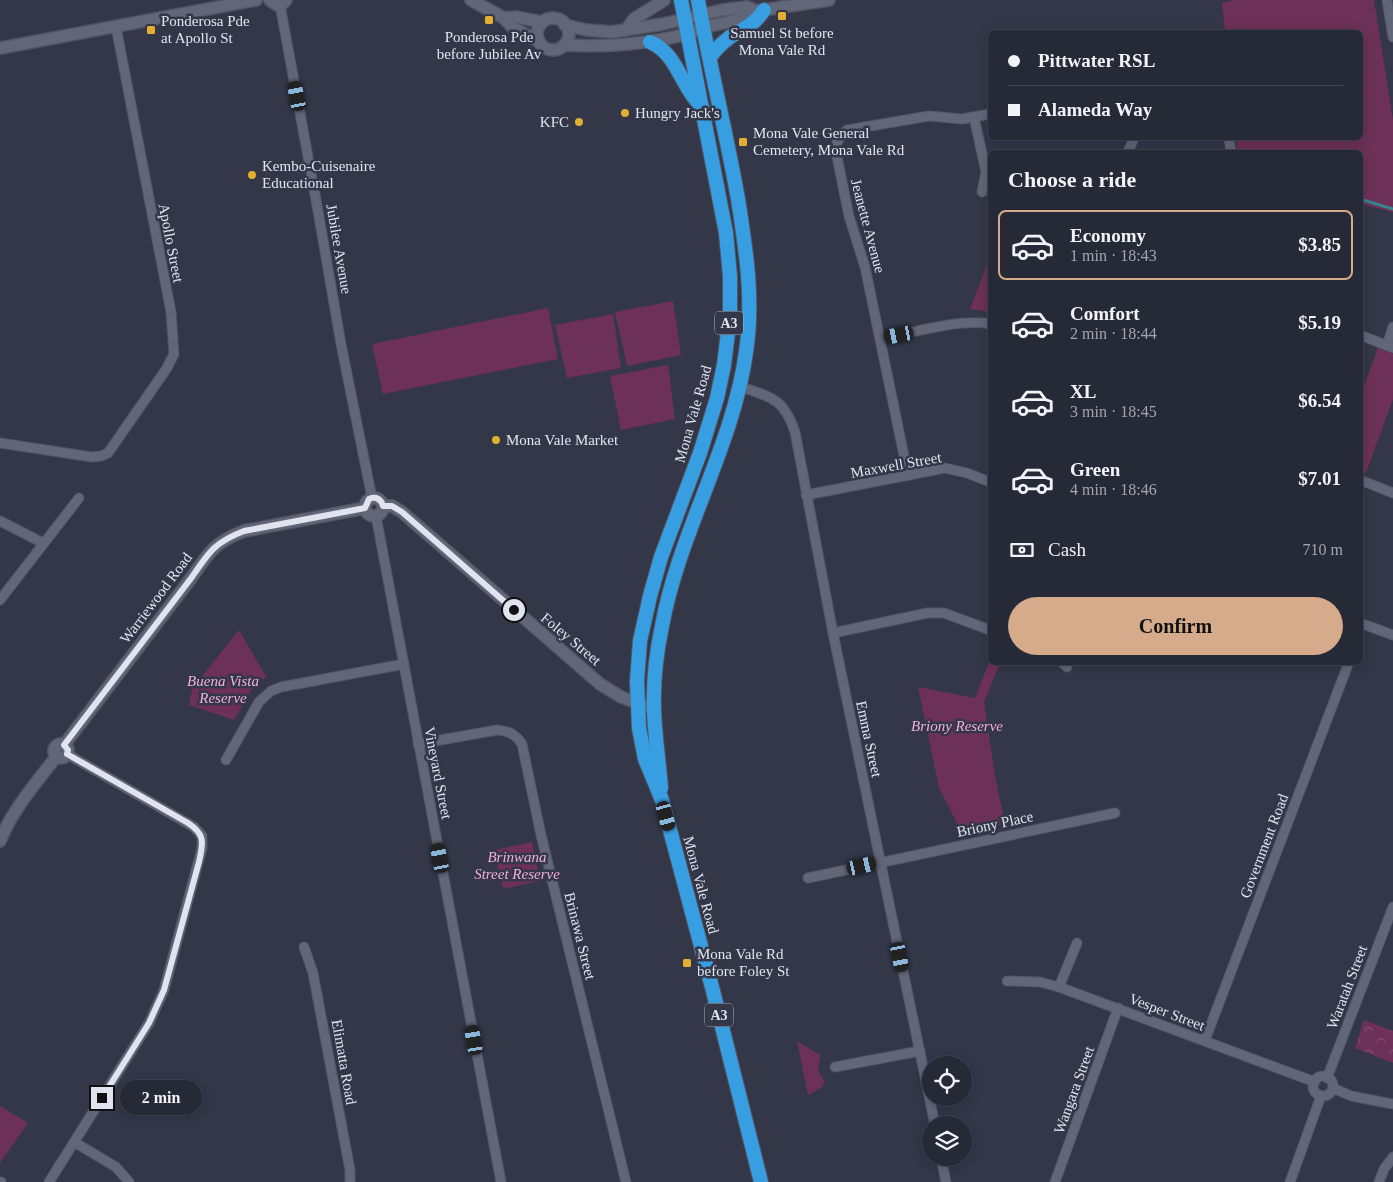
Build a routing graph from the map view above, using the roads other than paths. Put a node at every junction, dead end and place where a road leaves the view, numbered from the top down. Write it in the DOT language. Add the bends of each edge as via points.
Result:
graph roads {
  1 [pos="256,0"];
  2 [pos="471,0"];
  3 [pos="664,0"];
  4 [pos="681,0"];
  5 [pos="698,0"];
  6 [pos="829,0"];
  7 [pos="1387,0"];
  8 [pos="278,2"];
  9 [pos="761,10"];
  10 [pos="504,18"];
  11 [pos="702,21"];
  12 [pos="542,22"];
  13 [pos="566,25"];
  14 [pos="686,26"];
  15 [pos="116,27"];
  16 [pos="626,30"];
  17 [pos="1393,37"];
  18 [pos="538,41"];
  19 [pos="650,42"];
  20 [pos="564,45"];
  21 [pos="0,48"];
  22 [pos="710,57"];
  23 [pos="702,108"];
  24 [pos="988,114"];
  25 [pos="974,117"];
  26 [pos="982,192"];
  27 [pos="730,316"];
  28 [pos="988,324"];
  29 [pos="1393,327"];
  30 [pos="1363,336"];
  31 [pos="881,339"];
  32 [pos="1390,346"];
  33 [pos="741,387"];
  34 [pos="713,412"];
  35 [pos="0,444"];
  36 [pos="908,475"];
  37 [pos="988,481"];
  38 [pos="1363,481"];
  39 [pos="1393,493"];
  40 [pos="806,495"];
  41 [pos="79,498"];
  42 [pos="372,498"];
  43 [pos="383,506"];
  44 [pos="365,508"];
  45 [pos="376,516"];
  46 [pos="0,521"];
  47 [pos="43,543"];
  48 [pos="0,600"];
  49 [pos="1363,624"];
  50 [pos="988,629"];
  51 [pos="833,633"];
  52 [pos="1393,635"];
  53 [pos="404,664"];
  54 [pos="1348,665"];
  55 [pos="638,703"];
  56 [pos="654,709"];
  57 [pos="418,744"];
  58 [pos="62,752"];
  59 [pos="226,760"];
  60 [pos="662,800"];
  61 [pos="1115,813"];
  62 [pos="0,841"];
  63 [pos="880,862"];
  64 [pos="808,878"];
  65 [pos="1393,907"];
  66 [pos="1077,943"];
  67 [pos="304,948"];
  68 [pos="1007,981"];
  69 [pos="1059,987"];
  70 [pos="1118,1008"];
  71 [pos="1205,1040"];
  72 [pos="920,1051"];
  73 [pos="835,1067"];
  74 [pos="1328,1078"];
  75 [pos="1315,1082"];
  76 [pos="1333,1088"];
  77 [pos="1321,1096"];
  78 [pos="1393,1104"];
  79 [pos="933,1116"];
  80 [pos="74,1142"];
  81 [pos="1393,1157"];
  82 [pos="943,1166"];
  83 [pos="49,1182"];
  84 [pos="129,1182"];
  85 [pos="350,1182"];
  86 [pos="501,1182"];
  87 [pos="626,1182"];
  88 [pos="761,1182"];
  89 [pos="946,1182"];
  90 [pos="1055,1182"];
  91 [pos="1290,1182"];
  92 [pos="1379,1182"];
  1 -- 15 [label="street"];
  2 -- 10 [label="street"];
  3 -- 16 [label="street" via="634,19"];
  4 -- 14 [label="highway, Mona Vale Road / A3"];
  5 -- 11 [label="highway, Mona Vale Road / A3"];
  6 -- 9 [label="street"];
  7 -- 17 [label="street"];
  8 -- 42 [label="street, Jubilee Avenue" via="340,344"];
  9 -- 11 [label="street" via="748,17"];
  9 -- 22 [label="highway" via="757,21 729,38"];
  10 -- 12 [label="street"];
  10 -- 18 [label="street" via="513,28"];
  11 -- 14 [label="street"];
  11 -- 22 [label="highway, Mona Vale Road / A3"];
  12 -- 13 [label="street" via="556,18"];
  12 -- 18 [label="street" via="537,31"];
  13 -- 16 [label="street" via="599,32"];
  13 -- 20 [label="street" via="568,35"];
  14 -- 16 [label="street"];
  14 -- 19 [label="street" via="671,38"];
  14 -- 23 [label="highway, Mona Vale Road / A3"];
  15 -- 21 [label="street"];
  15 -- 35 [label="street, Apollo Street" via="171,312 174,354 108,453 92,457"];
  18 -- 20 [label="street" via="550,50"];
  19 -- 20 [label="street" via="613,46"];
  19 -- 23 [label="highway" via="661,46 669,56 692,98"];
  22 -- 33 [label="highway, Mona Vale Road / A3" via="749,274 747,350"];
  23 -- 27 [label="highway, Mona Vale Road / A3" via="726,234"];
  24 -- 25 [label="street, Jeanette Avenue"];
  25 -- 26 [label="street" via="986,172"];
  25 -- 31 [label="street, Jeanette Avenue" via="928,116 847,130 835,147"];
  27 -- 33 [label="highway" via="735,338 734,376"];
  27 -- 34 [label="highway, Mona Vale Road / A3" via="724,365"];
  28 -- 31 [label="street" via="978,321 954,324"];
  29 -- 32 [label="street"];
  30 -- 32 [label="street"];
  31 -- 36 [label="street, Jeanette Avenue"];
  33 -- 34 [label="highway" via="732,389"];
  33 -- 40 [label="street, Emma Street" via="771,398 789,415"];
  33 -- 56 [label="highway, Mona Vale Road / A3" via="676,570 662,625"];
  34 -- 55 [label="highway, Mona Vale Road / A3" via="650,596 640,641"];
  36 -- 37 [label="street, Maxwell Street" via="945,468"];
  36 -- 40 [label="street, Maxwell Street"];
  38 -- 39 [label="street"];
  40 -- 51 [label="street, Emma Street"];
  41 -- 47 [label="street"];
  42 -- 43 [label="street" via="379,499"];
  42 -- 44 [label="street" via="366,502"];
  43 -- 45 [label="street" via="382,512"];
  43 -- 55 [label="street, Foley Street" via="392,506 402,512 600,684"];
  44 -- 45 [label="street"];
  44 -- 58 [label="street, Warriewood Road" via="244,531 210,551"];
  45 -- 53 [label="street, Vineyard Street"];
  46 -- 47 [label="street"];
  47 -- 48 [label="street"];
  49 -- 52 [label="street"];
  50 -- 51 [label="street" via="944,612"];
  51 -- 63 [label="street, Emma Street"];
  53 -- 57 [label="street, Vineyard Street"];
  53 -- 59 [label="street" via="272,691 259,702"];
  54 -- 71 [label="street, Government Road"];
  55 -- 56 [label="street, Foley Street"];
  55 -- 60 [label="highway, Mona Vale Road / A3" via="645,759"];
  56 -- 60 [label="highway, Mona Vale Road / A3"];
  57 -- 86 [label="street, Vineyard Street"];
  57 -- 87 [label="street, Brinawa Street" via="497,730 508,731 522,744 541,835"];
  58 -- 62 [label="street, Warriewood Road" via="23,800"];
  58 -- 80 [label="street" via="188,823 202,836 197,872 164,990 149,1023"];
  60 -- 88 [label="highway, Mona Vale Road / A3"];
  61 -- 63 [label="street, Briony Place"];
  63 -- 64 [label="street, Briony Place"];
  63 -- 72 [label="street, Emma Street"];
  65 -- 74 [label="street, Waratah Street"];
  66 -- 69 [label="street"];
  67 -- 85 [label="street, Elimatta Road" via="319,1003"];
  68 -- 69 [label="street, Vesper Street" via="1040,982"];
  69 -- 70 [label="street, Vesper Street"];
  70 -- 71 [label="street, Vesper Street"];
  70 -- 90 [label="street, Wangara Street"];
  71 -- 75 [label="street, Vesper Street"];
  72 -- 73 [label="street"];
  72 -- 79 [label="street, Emma Street"];
  74 -- 75 [label="street" via="1319,1078"];
  74 -- 76 [label="street"];
  75 -- 77 [label="street" via="1316,1092"];
  76 -- 77 [label="street" via="1330,1094"];
  76 -- 78 [label="street" via="1351,1096"];
  77 -- 91 [label="street"];
  80 -- 83 [label="street"];
  80 -- 84 [label="street" via="116,1167"];
  81 -- 92 [label="street"];
  82 -- 89 [label="street"];
}
